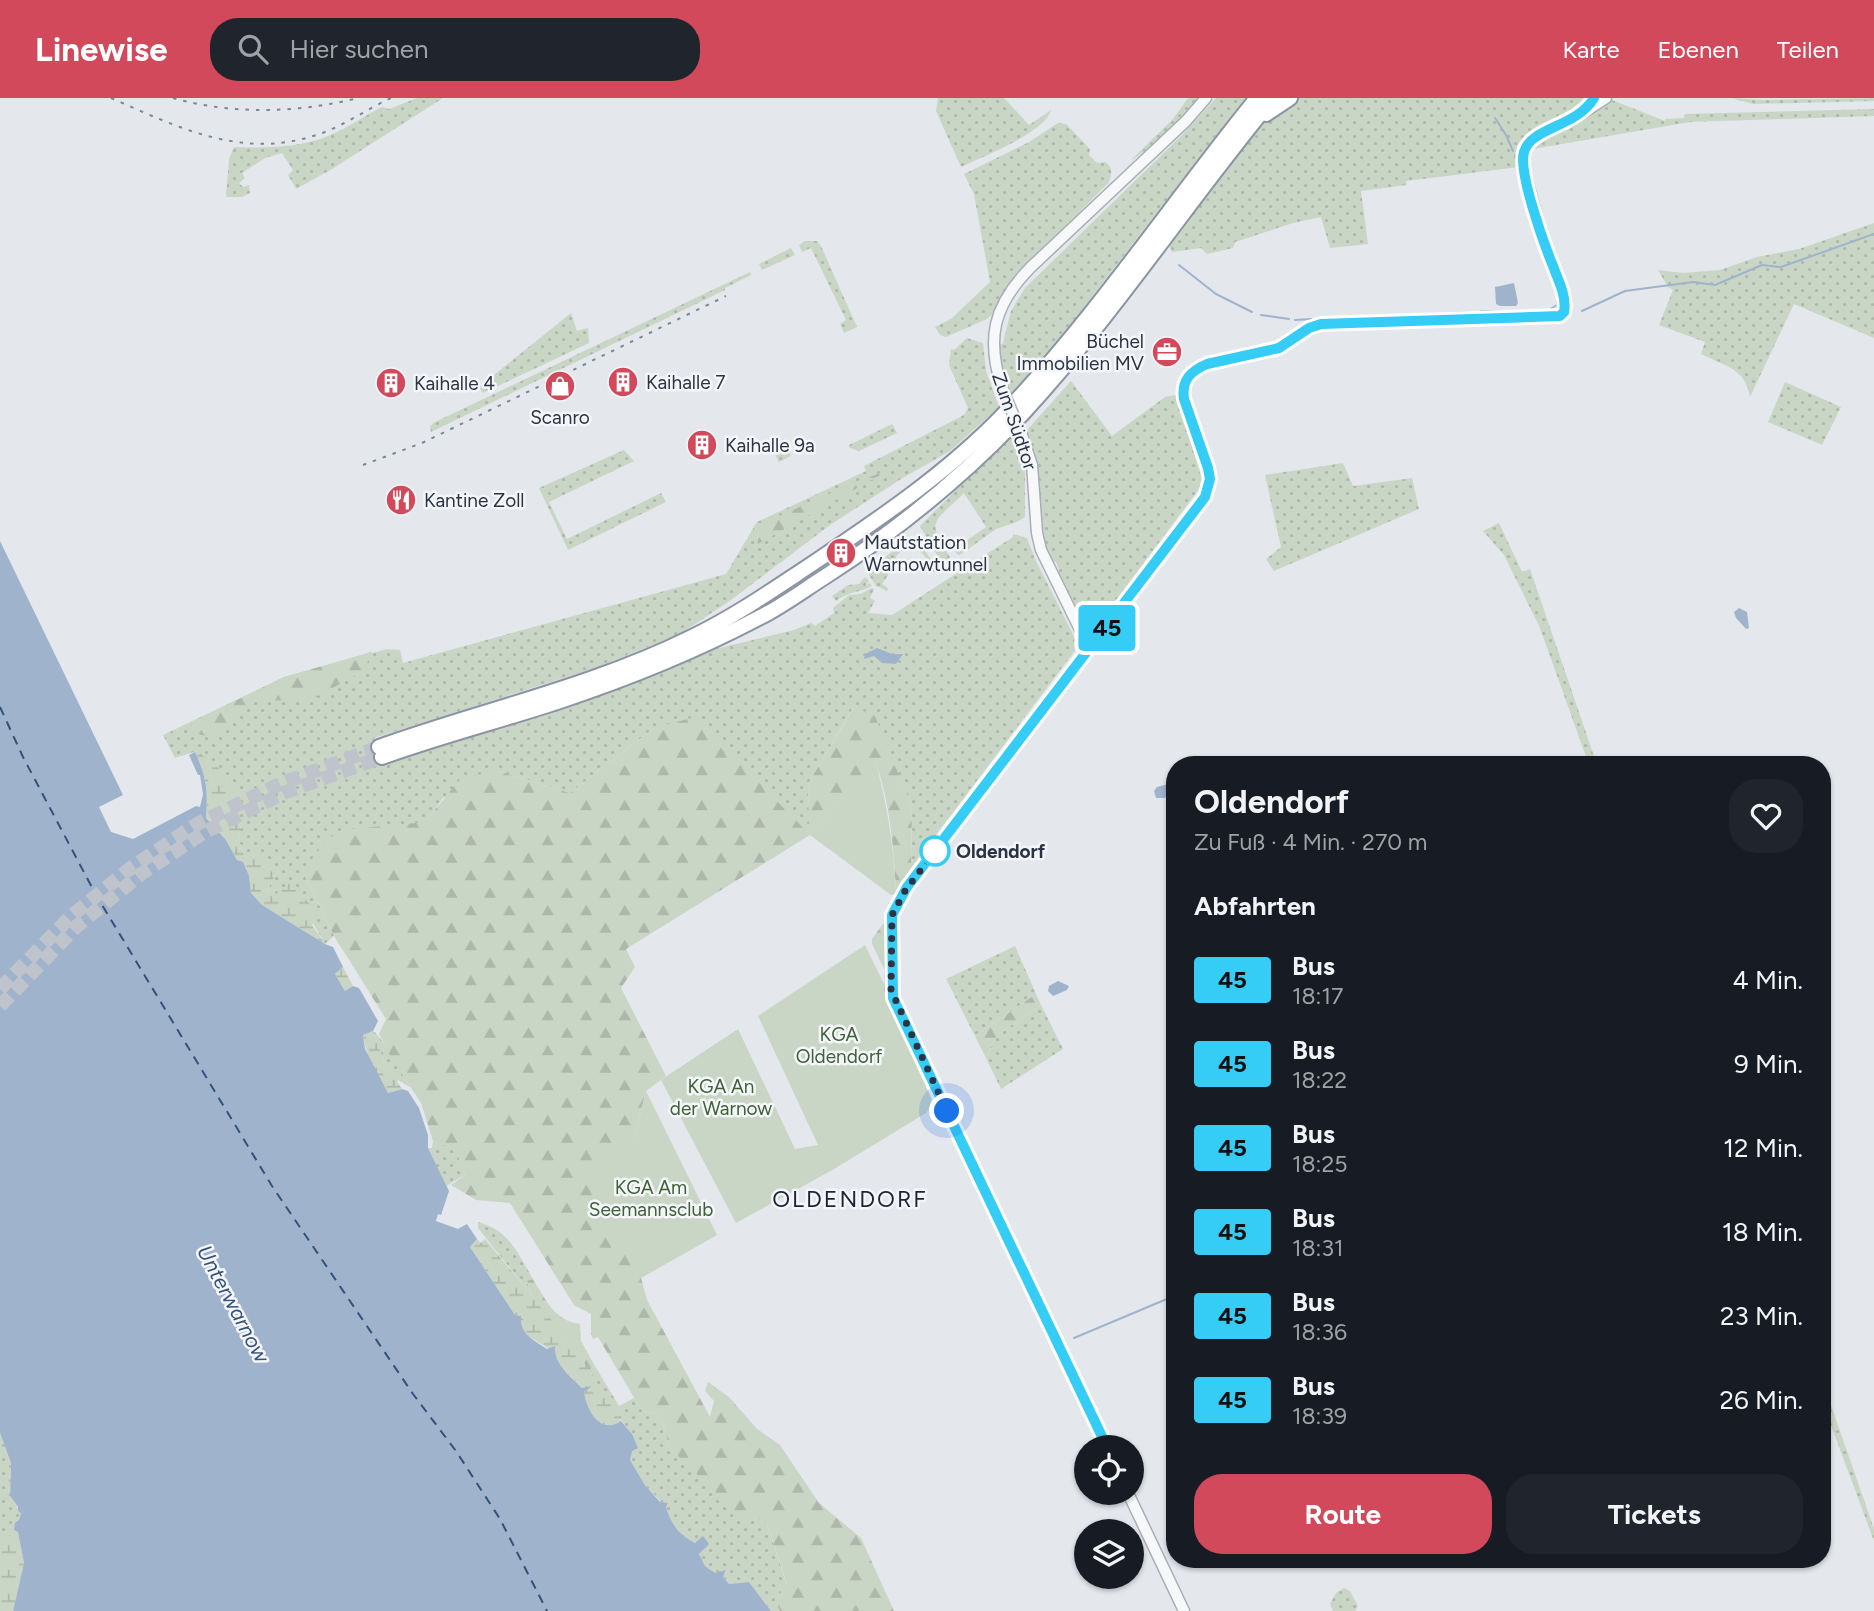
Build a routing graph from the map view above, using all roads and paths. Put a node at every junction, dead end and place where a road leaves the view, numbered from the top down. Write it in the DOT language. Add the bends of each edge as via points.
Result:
graph roads {
  1 [pos="1206,98"];
  2 [pos="1257,98"];
  3 [pos="1273,98"];
  4 [pos="1290,98"];
  5 [pos="1594,98"];
  6 [pos="1606,98"];
  7 [pos="1587,110"];
  8 [pos="1253,122"];
  9 [pos="1090,650"];
  10 [pos="1101,1435"];
  11 [pos="1134,1505"];
  12 [pos="1184,1611"];
  1 -- 9 [label="street, Zum Südtor, bridge" via="1010,290 993,338 1002,388 1032,465 1041,550"];
  2 -- 8 [label="highway" via="1111,287 1026,389 956,461 772,590 691,638 380,752 554,703 662,663 781,606 901,525 1009,427 1051,381"];
  3 -- 8 [label="highway"];
  4 -- 8 [label="highway"];
  5 -- 7 [label="street"];
  6 -- 7 [label="street"];
  7 -- 9 [label="street" via="1539,135 1524,152 1523,166 1564,296 1564,312 1553,317 1321,324 1279,348 1216,361 1192,372 1182,391 1208,468 1205,497"];
  9 -- 10 [label="street" via="907,887 892,915 893,998"];
  11 -- 12 [label="street"];
}
